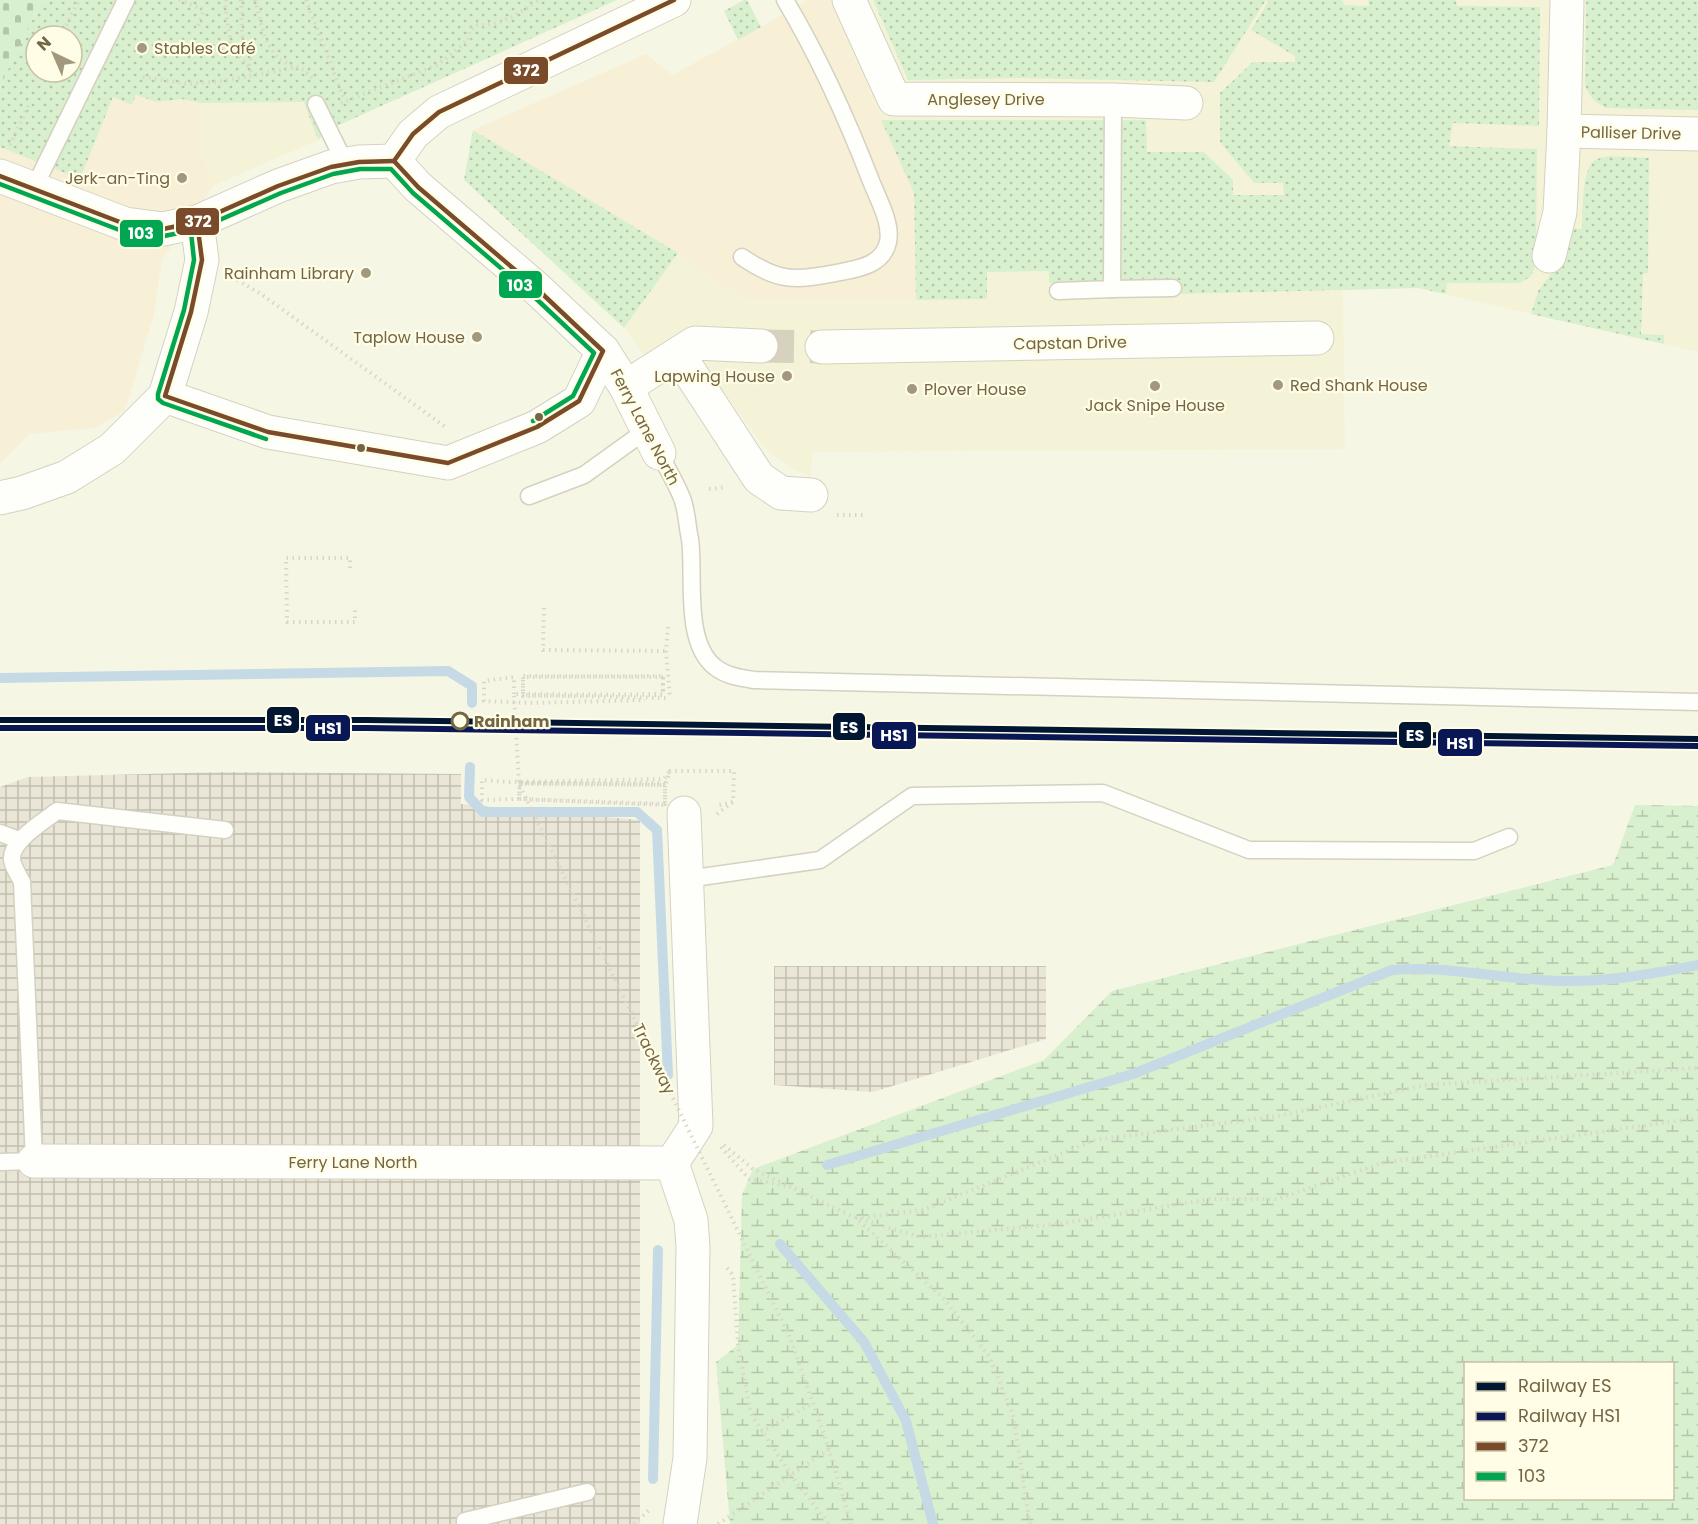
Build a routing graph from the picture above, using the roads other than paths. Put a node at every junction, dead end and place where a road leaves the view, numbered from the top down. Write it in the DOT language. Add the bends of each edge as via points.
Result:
graph roads {
  1 [pos="126,0"];
  2 [pos="674,0"];
  3 [pos="785,0"];
  4 [pos="849,0"];
  5 [pos="1567,0"];
  6 [pos="1113,100"];
  7 [pos="1186,103"];
  8 [pos="316,104"];
  9 [pos="1564,132"];
  10 [pos="1698,134"];
  11 [pos="394,161"];
  12 [pos="4,163"];
  13 [pos="345,163"];
  14 [pos="33,190"];
  15 [pos="196,222"];
  16 [pos="1549,255"];
  17 [pos="742,257"];
  18 [pos="1173,288"];
  19 [pos="1112,289"];
  20 [pos="1058,291"];
  21 [pos="1317,338"];
  22 [pos="761,346"];
  23 [pos="822,347"];
  24 [pos="603,351"];
  25 [pos="678,354"];
  26 [pos="626,387"];
  27 [pos="165,396"];
  28 [pos="654,441"];
  29 [pos="529,495"];
  30 [pos="811,495"];
  31 [pos="0,498"];
  32 [pos="1698,702"];
  33 [pos="684,813"];
  34 [pos="225,830"];
  35 [pos="0,833"];
  36 [pos="1509,837"];
  37 [pos="19,840"];
  38 [pos="687,879"];
  39 [pos="34,1161"];
  40 [pos="0,1162"];
  41 [pos="672,1163"];
  42 [pos="586,1492"];
  43 [pos="465,1524"];
  44 [pos="680,1524"];
  1 -- 14 [label="lane"];
  2 -- 11 [label="street" via="439,112 413,134"];
  3 -- 17 [label="lane" via="847,119 884,214 888,243 880,257 866,267 814,277 790,279 756,267"];
  4 -- 6 [label="street, Anglesey Drive" via="894,99"];
  5 -- 9 [label="street, Palliser Drive"];
  6 -- 7 [label="street, Anglesey Drive"];
  6 -- 19 [label="lane"];
  8 -- 13 [label="lane"];
  9 -- 10 [label="street, Palliser Drive"];
  9 -- 16 [label="street, Palliser Drive" via="1560,212"];
  11 -- 13 [label="street"];
  11 -- 24 [label="street, Ferry Lane North" via="418,187"];
  12 -- 14 [label="street"];
  13 -- 15 [label="street" via="278,186"];
  14 -- 15 [label="street" via="125,224 163,229"];
  15 -- 27 [label="street" via="202,260 191,312"];
  18 -- 19 [label="lane"];
  19 -- 20 [label="lane"];
  21 -- 23 [label="street, Capstan Drive"];
  22 -- 25 [label="street" via="695,343"];
  24 -- 26 [label="street, Ferry Lane North"];
  24 -- 27 [label="street" via="579,401 537,427 448,463 268,432"];
  25 -- 26 [label="street"];
  25 -- 30 [label="street" via="759,478 781,493"];
  26 -- 28 [label="street, Ferry Lane North"];
  27 -- 31 [label="street" via="112,449 67,477"];
  28 -- 29 [label="lane" via="584,475"];
  28 -- 32 [label="lane, Ferry Lane North" via="683,500 696,631 704,656 729,675 754,680"];
  33 -- 38 [label="street"];
  34 -- 37 [label="lane" via="57,811"];
  35 -- 37 [label="lane"];
  36 -- 38 [label="lane" via="1474,851 1249,850 1103,793 912,796 820,860"];
  37 -- 39 [label="lane" via="12,861 22,882"];
  38 -- 41 [label="street" via="702,1129"];
  39 -- 40 [label="lane"];
  39 -- 41 [label="street, Ferry Lane North"];
  41 -- 44 [label="street" via="691,1220 693,1246 690,1458"];
  42 -- 43 [label="lane"];
}
